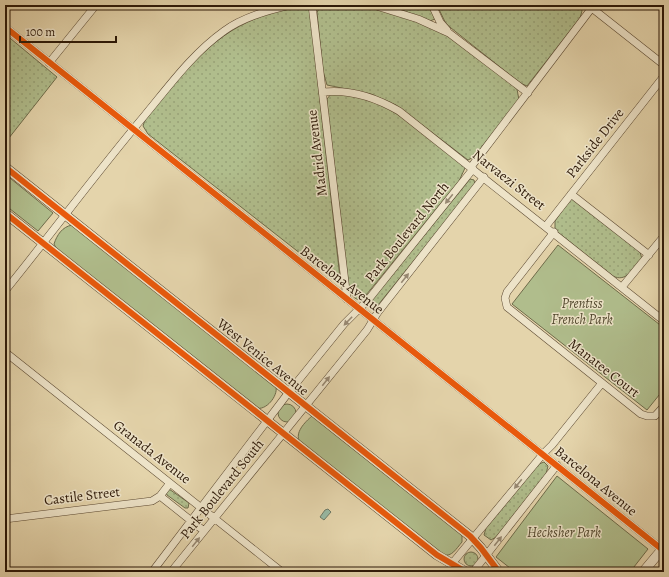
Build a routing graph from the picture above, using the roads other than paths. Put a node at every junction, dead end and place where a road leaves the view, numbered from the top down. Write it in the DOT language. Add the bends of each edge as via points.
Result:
graph roads {
  1 [pos="96,5"];
  2 [pos="291,5"];
  3 [pos="312,5"];
  4 [pos="373,5"];
  5 [pos="432,5"];
  6 [pos="591,6"];
  7 [pos="5,27"];
  8 [pos="449,33"];
  9 [pos="49,63"];
  10 [pos="664,65"];
  11 [pos="664,76"];
  12 [pos="323,92"];
  13 [pos="528,93"];
  14 [pos="133,129"];
  15 [pos="5,167"];
  16 [pos="472,168"];
  17 [pos="484,177"];
  18 [pos="571,194"];
  19 [pos="5,213"];
  20 [pos="65,215"];
  21 [pos="546,226"];
  22 [pos="554,232"];
  23 [pos="664,236"];
  24 [pos="43,243"];
  25 [pos="649,255"];
  26 [pos="622,287"];
  27 [pos="5,291"];
  28 [pos="347,299"];
  29 [pos="360,309"];
  30 [pos="373,320"];
  31 [pos="664,321"];
  32 [pos="5,352"];
  33 [pos="602,383"];
  34 [pos="289,392"];
  35 [pos="664,406"];
  36 [pos="306,407"];
  37 [pos="267,420"];
  38 [pos="293,423"];
  39 [pos="284,434"];
  40 [pos="542,454"];
  41 [pos="557,466"];
  42 [pos="170,483"];
  43 [pos="160,496"];
  44 [pos="200,507"];
  45 [pos="5,519"];
  46 [pos="216,519"];
  47 [pos="192,521"];
  48 [pos="204,531"];
  49 [pos="472,539"];
  50 [pos="663,549"];
  51 [pos="486,556"];
  52 [pos="450,568"];
  53 [pos="152,572"];
  54 [pos="171,572"];
  55 [pos="282,572"];
  56 [pos="466,572"];
  57 [pos="473,572"];
  58 [pos="499,572"];
  59 [pos="643,572"];
  1 -- 9 [label="street"];
  2 -- 14 [label="street" via="250,17 216,36 182,70"];
  3 -- 12 [label="street, Madrid Avenue"];
  4 -- 8 [label="street" via="418,19"];
  5 -- 8 [label="street"];
  6 -- 10 [label="street"];
  6 -- 13 [label="street, Park Boulevard North"];
  7 -- 9 [label="street, Barcelona Avenue"];
  8 -- 13 [label="street"];
  9 -- 14 [label="street, Barcelona Avenue"];
  11 -- 18 [label="street, Parkside Drive"];
  12 -- 16 [label="street, Narvaezi Street" via="357,93 388,105 407,116"];
  12 -- 28 [label="street, Madrid Avenue"];
  13 -- 16 [label="street, Park Boulevard North"];
  14 -- 20 [label="street"];
  14 -- 28 [label="street, Barcelona Avenue"];
  15 -- 20 [label="street, West Venice Avenue"];
  16 -- 17 [label="street, Narvaezi Street"];
  16 -- 29 [label="street, Park Boulevard North, one-way"];
  17 -- 21 [label="street, Narvaezi Street"];
  30 -- 17 [label="street, Park Boulevard North, one-way"];
  18 -- 21 [label="street, Parkside Drive"];
  18 -- 25 [label="street"];
  19 -- 24 [label="street"];
  20 -- 24 [label="street"];
  20 -- 34 [label="street, West Venice Avenue"];
  21 -- 22 [label="street, Narvaezi Street"];
  22 -- 26 [label="street, Narvaezi Street"];
  22 -- 33 [label="street, Manatee Court" via="507,292 506,304 511,311"];
  23 -- 25 [label="street"];
  24 -- 27 [label="street"];
  24 -- 37 [label="street"];
  25 -- 26 [label="street"];
  26 -- 31 [label="street, Narvaezi Street"];
  28 -- 29 [label="street, Barcelona Avenue"];
  29 -- 30 [label="street, Barcelona Avenue"];
  29 -- 34 [label="street, Park Boulevard North, one-way" via="344,324"];
  36 -- 30 [label="street, Park Boulevard North, one-way"];
  30 -- 40 [label="street, Barcelona Avenue"];
  32 -- 42 [label="street, Granada Avenue"];
  33 -- 35 [label="street, Manatee Court" via="644,416 655,416"];
  33 -- 40 [label="street"];
  34 -- 36 [label="street, West Venice Avenue"];
  34 -- 37 [label="street, Park Boulevard North"];
  36 -- 38 [label="street, Park Boulevard North"];
  36 -- 49 [label="street, West Venice Avenue"];
  37 -- 39 [label="street"];
  37 -- 44 [label="street, Park Boulevard South"];
  38 -- 39 [label="street, Park Boulevard South"];
  39 -- 46 [label="street, Park Boulevard South"];
  39 -- 52 [label="street"];
  40 -- 41 [label="street, Barcelona Avenue"];
  40 -- 49 [label="street, one-way"];
  41 -- 50 [label="street, Barcelona Avenue"];
  51 -- 41 [label="street, one-way"];
  42 -- 43 [label="street"];
  42 -- 44 [label="street, Granada Avenue"];
  43 -- 45 [label="street, Castile Street" via="152,501"];
  43 -- 47 [label="street"];
  44 -- 46 [label="street, Granada Avenue"];
  44 -- 47 [label="street, Park Boulevard South"];
  46 -- 48 [label="street, Park Boulevard South"];
  46 -- 55 [label="street, Granada Avenue"];
  47 -- 48 [label="street"];
  47 -- 53 [label="street, Park Boulevard South"];
  54 -- 48 [label="street, Park Boulevard South, one-way"];
  49 -- 51 [label="street, West Venice Avenue"];
  49 -- 52 [label="street"];
  50 -- 59 [label="street"];
  51 -- 57 [label="street"];
  51 -- 58 [label="street, West Venice Avenue"];
  52 -- 56 [label="street"];
}
